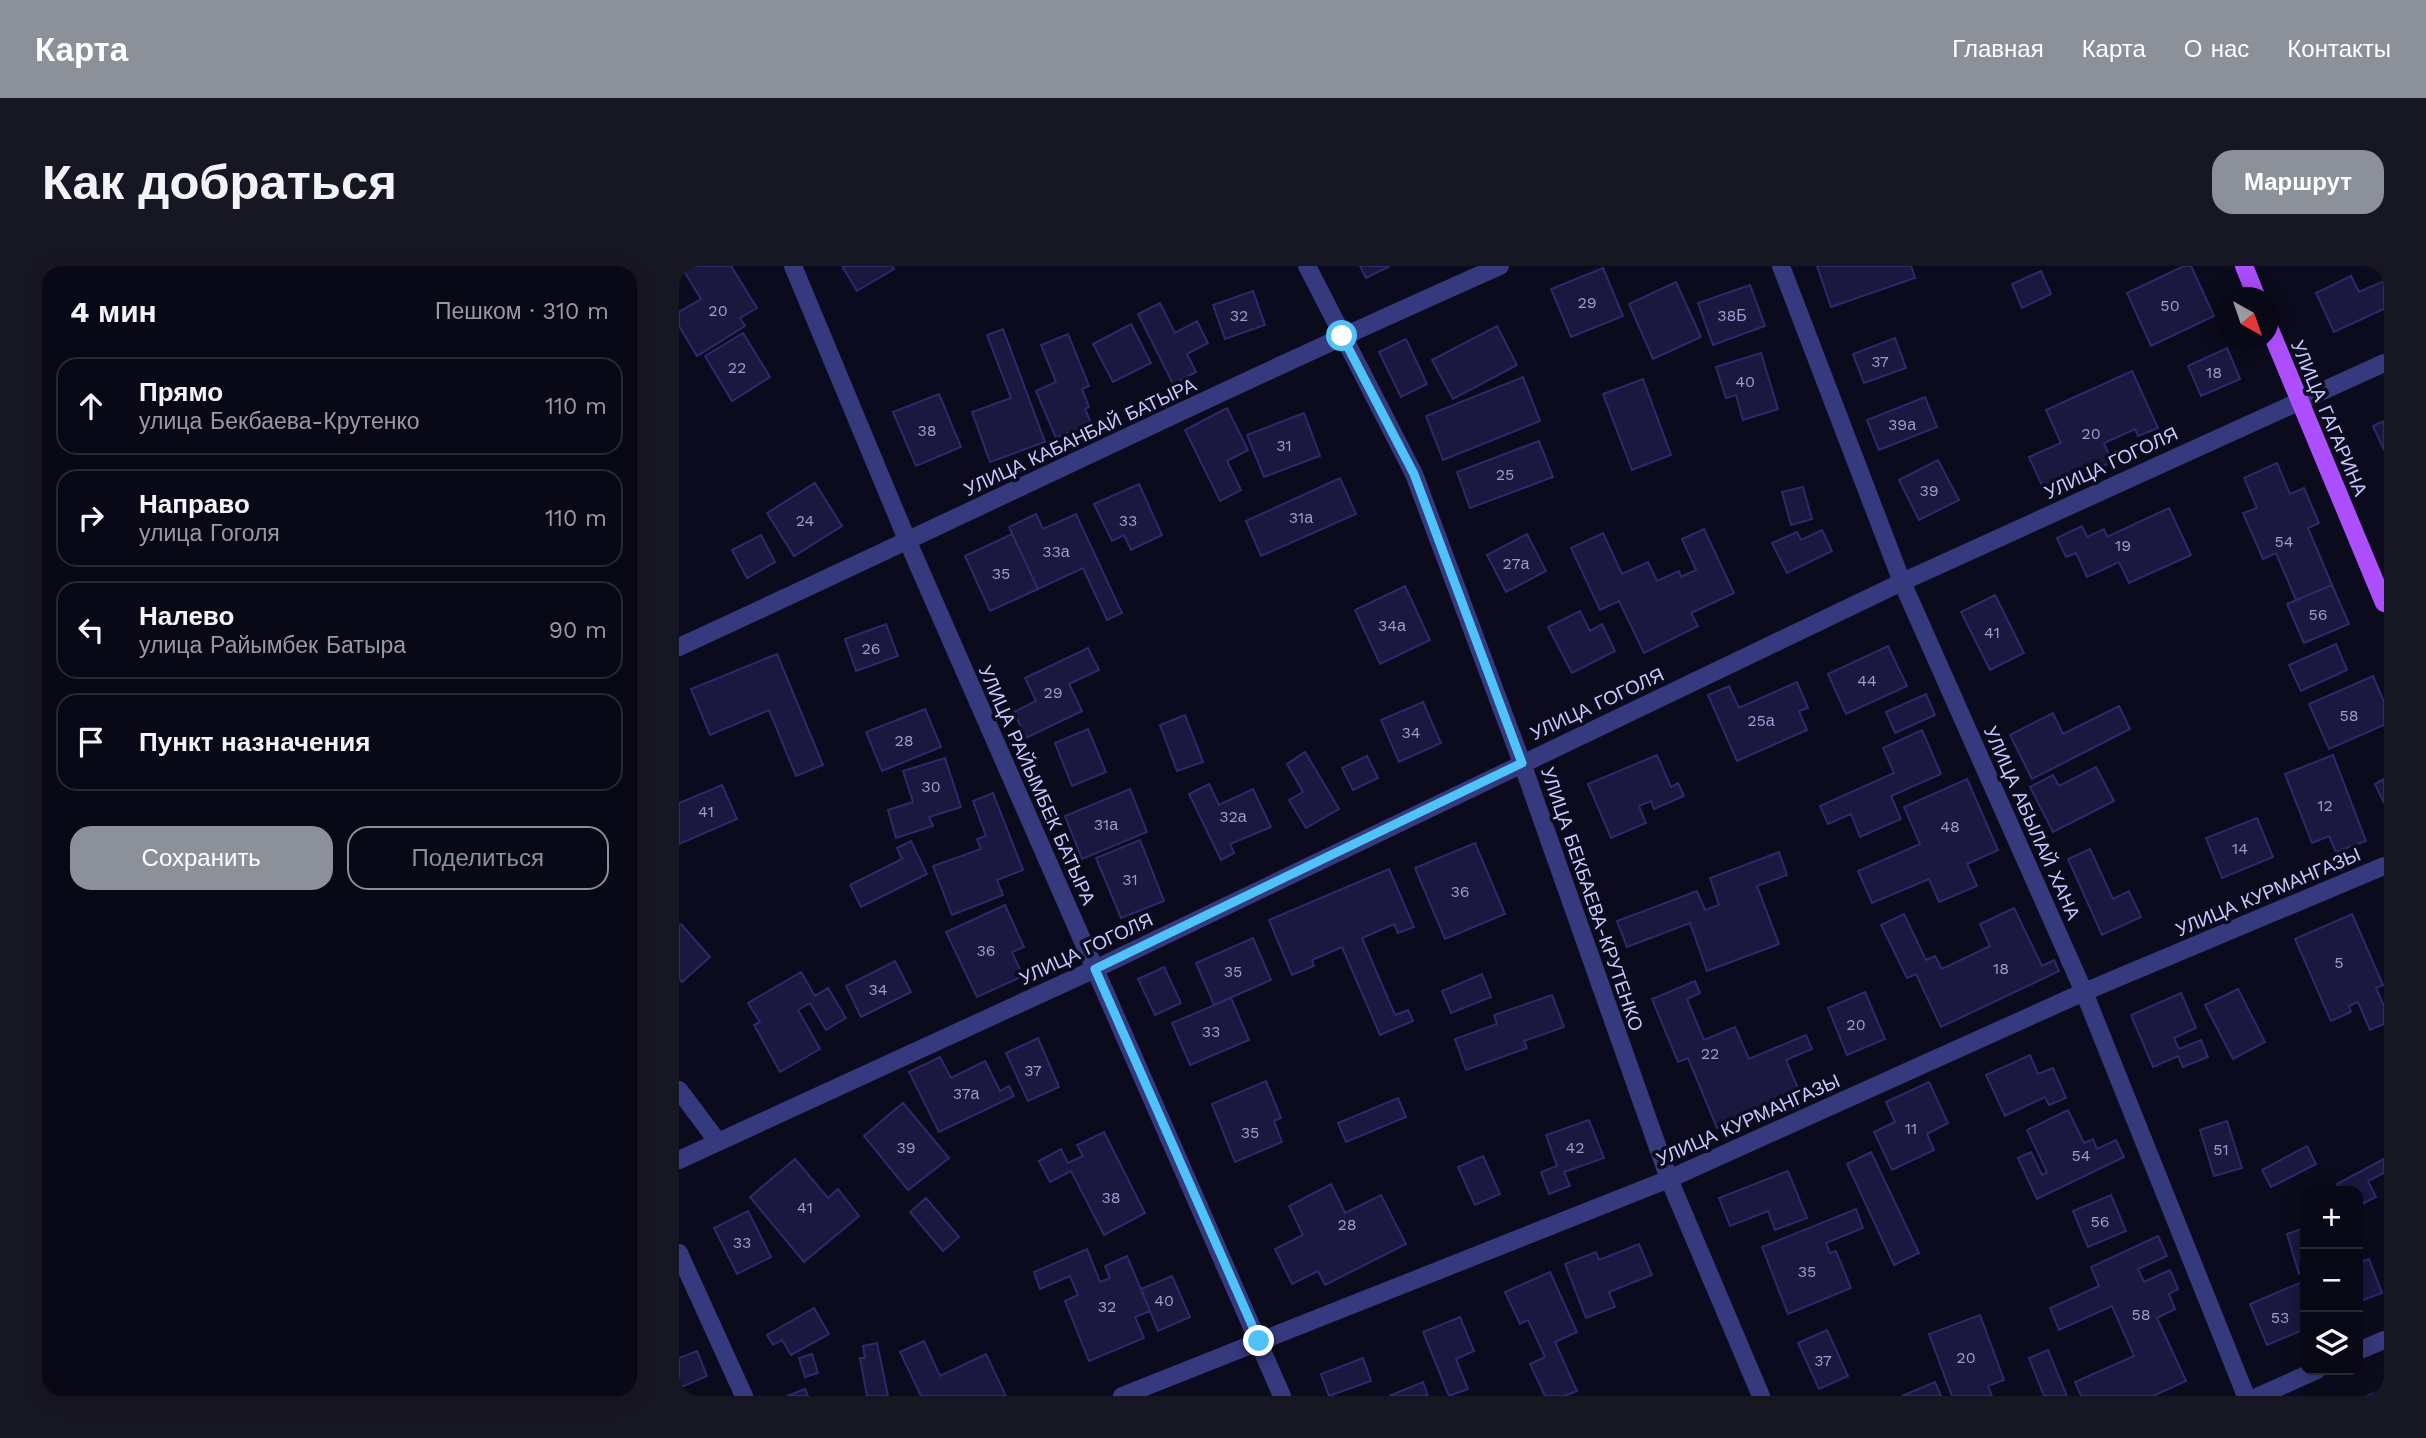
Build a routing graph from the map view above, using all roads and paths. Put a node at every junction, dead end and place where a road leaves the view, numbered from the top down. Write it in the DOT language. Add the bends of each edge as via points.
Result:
graph roads {
  1 [pos="793,266"];
  2 [pos="1307,266"];
  3 [pos="1500,266"];
  4 [pos="1781,266"];
  5 [pos="2244,266"];
  6 [pos="2253,287"];
  7 [pos="1342,336"];
  8 [pos="2278,350"];
  9 [pos="2384,363"];
  10 [pos="2298,401"];
  11 [pos="908,542"];
  12 [pos="1902,582"];
  13 [pos="2384,603"];
  14 [pos="679,647"];
  15 [pos="1522,763"];
  16 [pos="2384,866"];
  17 [pos="1095,969"];
  18 [pos="2084,992"];
  19 [pos="679,1090"];
  20 [pos="718,1142"];
  21 [pos="679,1160"];
  22 [pos="1669,1179"];
  23 [pos="679,1252"];
  24 [pos="2384,1340"];
  25 [pos="1259,1341"];
  26 [pos="2363,1350"];
  27 [pos="2306,1375"];
  28 [pos="744,1396"];
  29 [pos="1122,1396"];
  30 [pos="1282,1396"];
  31 [pos="1761,1396"];
  32 [pos="2246,1396"];
  33 [pos="2259,1396"];
  1 -- 11 [label="street, УЛИЦА РАЙЫМБЕК БАТЫРА"];
  2 -- 7 [label="street, УЛИЦА БЕКБАЕВА-КРУТЕНКО"];
  3 -- 7 [label="street, УЛИЦА КАБАНБАЙ БАТЫРА"];
  4 -- 12 [label="street, УЛИЦА АБЫЛАЙ ХАНА"];
  5 -- 6 [label="main road"];
  7 -- 11 [label="street, УЛИЦА КАБАНБАЙ БАТЫРА"];
  7 -- 15 [label="street, УЛИЦА БЕКБАЕВА-КРУТЕНКО" via="1414,474"];
  8 -- 10 [label="main road, УЛИЦА ГАГАРИНА"];
  9 -- 10 [label="street, УЛИЦА ГОГОЛЯ"];
  10 -- 12 [label="street, УЛИЦА ГОГОЛЯ"];
  10 -- 13 [label="main road, УЛИЦА ГАГАРИНА"];
  11 -- 14 [label="street, УЛИЦА КАБАНБАЙ БАТЫРА"];
  11 -- 17 [label="street, УЛИЦА РАЙЫМБЕК БАТЫРА"];
  12 -- 15 [label="street, УЛИЦА ГОГОЛЯ"];
  12 -- 18 [label="street, УЛИЦА АБЫЛАЙ ХАНА"];
  15 -- 17 [label="street, УЛИЦА ГОГОЛЯ"];
  15 -- 22 [label="street, УЛИЦА БЕКБАЕВА-КРУТЕНКО"];
  16 -- 18 [label="street, УЛИЦА КУРМАНГАЗЫ"];
  17 -- 20 [label="street, УЛИЦА ГОГОЛЯ"];
  17 -- 25 [label="street, УЛИЦА РАЙЫМБЕК БАТЫРА"];
  18 -- 22 [label="street, УЛИЦА КУРМАНГАЗЫ"];
  18 -- 32 [label="street, УЛИЦА АБЫЛАЙ ХАНА"];
  19 -- 20 [label="street"];
  20 -- 21 [label="street, УЛИЦА ГОГОЛЯ"];
  22 -- 25 [label="street, УЛИЦА КУРМАНГАЗЫ"];
  22 -- 31 [label="street, УЛИЦА БЕКБАЕВА-КРУТЕНКО"];
  23 -- 28 [label="street"];
  24 -- 26 [label="street"];
  25 -- 29 [label="street, УЛИЦА КУРМАНГАЗЫ"];
  25 -- 30 [label="street, УЛИЦА РАЙЫМБЕК БАТЫРА"];
  27 -- 33 [label="street"];
}
